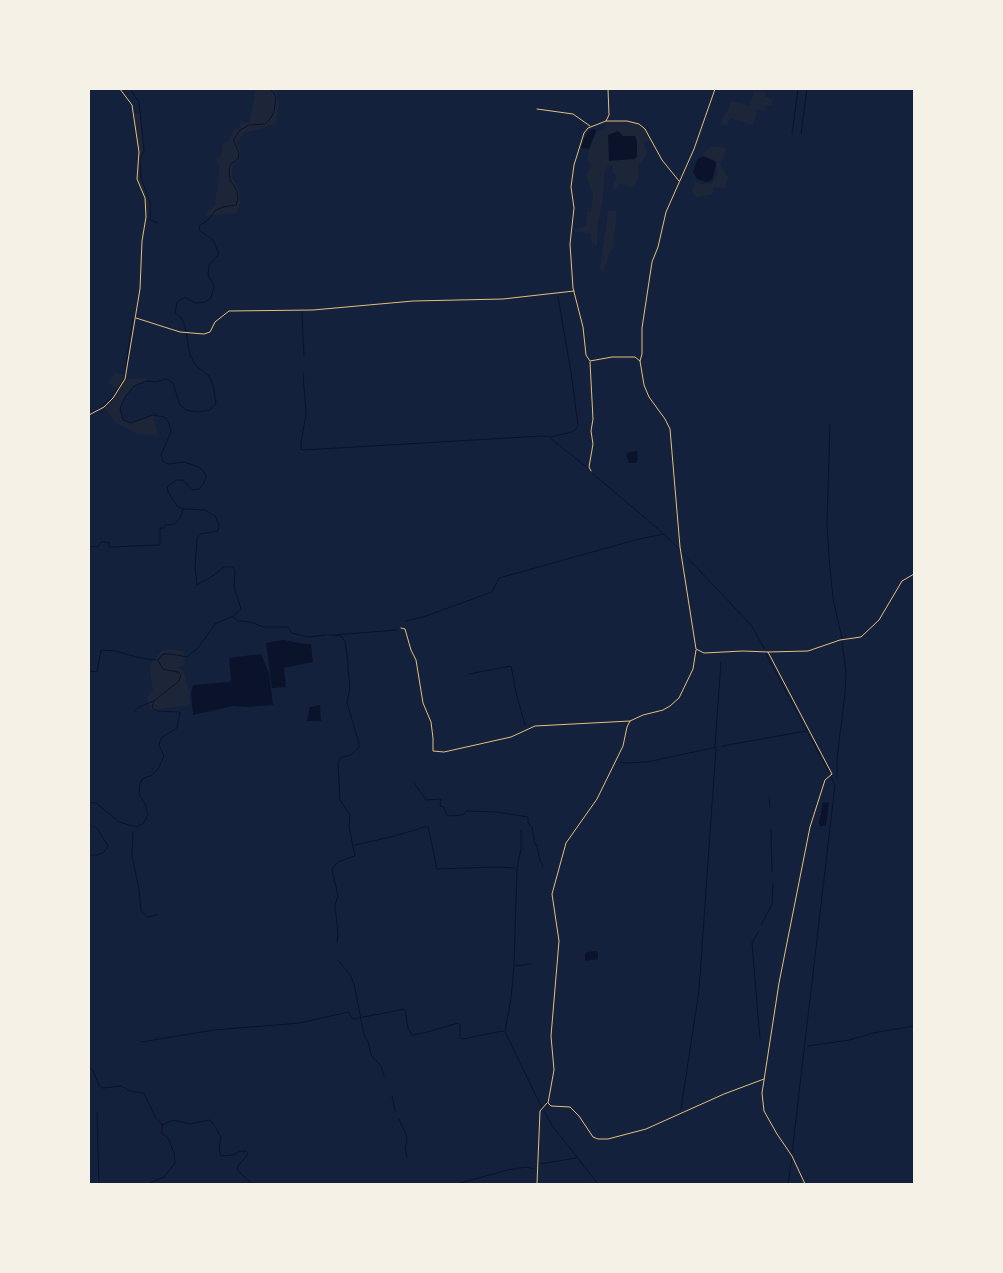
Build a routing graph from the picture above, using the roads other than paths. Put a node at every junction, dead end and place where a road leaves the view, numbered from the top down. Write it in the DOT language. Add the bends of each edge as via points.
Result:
graph roads {
  1 [pos="120,89"];
  2 [pos="608,89"];
  3 [pos="715,89"];
  4 [pos="536,109"];
  5 [pos="606,121"];
  6 [pos="590,127"];
  7 [pos="680,182"];
  8 [pos="574,292"];
  9 [pos="136,318"];
  10 [pos="590,361"];
  11 [pos="640,361"];
  12 [pos="89,415"];
  13 [pos="591,471"];
  14 [pos="914,574"];
  15 [pos="401,628"];
  16 [pos="696,649"];
  17 [pos="768,652"];
  18 [pos="630,721"];
  19 [pos="764,1079"];
  20 [pos="548,1103"];
  21 [pos="537,1184"];
  22 [pos="805,1184"];
  1 -- 9 [label="street" via="132,105 139,152 137,179 145,198"];
  2 -- 5 [label="street"];
  3 -- 7 [label="street"];
  4 -- 6 [label="street" via="573,114"];
  5 -- 6 [label="street"];
  5 -- 7 [label="street" via="639,124"];
  6 -- 8 [label="street" via="584,132 576,155 570,188 574,208 570,244"];
  7 -- 11 [label="street" via="666,212 652,262"];
  8 -- 9 [label="street" via="313,310 229,311 215,322 210,332 180,332"];
  8 -- 10 [label="street" via="586,355"];
  9 -- 12 [label="street" via="125,379 104,408"];
  10 -- 11 [label="street" via="612,357 634,357"];
  10 -- 13 [label="street"];
  11 -- 16 [label="street" via="649,397 670,429 680,547"];
  14 -- 17 [label="street" via="902,582 878,620 861,637 808,650"];
  15 -- 18 [label="street" via="405,630 416,660 421,694 431,722 432,751 444,752 511,737 535,726"];
  16 -- 17 [label="street" via="704,653"];
  16 -- 18 [label="street" via="693,669 678,698 663,710"];
  17 -- 19 [label="street" via="832,774 825,780 810,827"];
  18 -- 20 [label="street" via="623,746 596,799 566,843 553,886 558,941 551,1036 554,1070"];
  19 -- 20 [label="street" via="646,1129 608,1139 593,1137 570,1107"];
  19 -- 22 [label="street" via="764,1111"];
  20 -- 21 [label="street" via="540,1111"];
}
